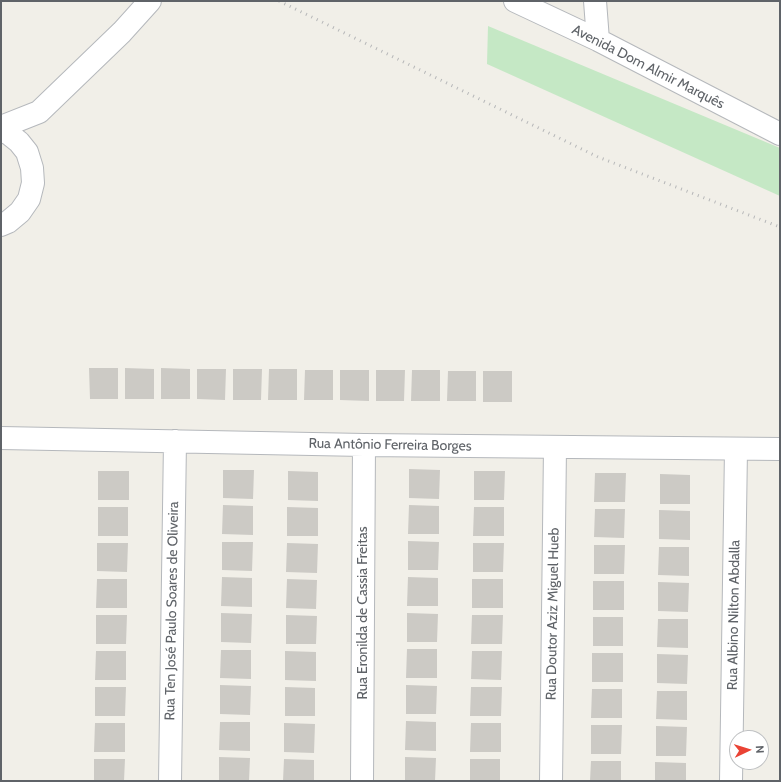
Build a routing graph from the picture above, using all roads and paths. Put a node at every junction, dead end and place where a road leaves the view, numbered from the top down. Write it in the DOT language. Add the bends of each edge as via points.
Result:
graph roads {
  1 [pos="150,1"];
  2 [pos="515,1"];
  3 [pos="595,1"];
  4 [pos="598,40"];
  5 [pos="39,112"];
  6 [pos="1,127"];
  7 [pos="1,130"];
  8 [pos="780,134"];
  9 [pos="27,152"];
  10 [pos="1,225"];
  11 [pos="1,438"];
  12 [pos="175,441"];
  13 [pos="364,445"];
  14 [pos="555,447"];
  15 [pos="736,449"];
  16 [pos="780,449"];
  17 [pos="170,781"];
  18 [pos="362,781"];
  19 [pos="551,781"];
  20 [pos="731,781"];
  1 -- 5 [label="street" via="122,32"];
  2 -- 4 [label="street, Avenida Dom Almir Marquês"];
  3 -- 4 [label="street"];
  4 -- 8 [label="street, Avenida Dom Almir Marquês"];
  5 -- 6 [label="street"];
  5 -- 9 [label="street"];
  7 -- 9 [label="street" via="19,142"];
  9 -- 10 [label="street" via="33,183 29,199 20,212"];
  11 -- 12 [label="street, Rua Antônio Ferreira Borges"];
  12 -- 13 [label="street, Rua Antônio Ferreira Borges"];
  12 -- 17 [label="street, Rua Ten José Paulo Soares de Oliveira"];
  13 -- 14 [label="street, Rua Antônio Ferreira Borges"];
  13 -- 18 [label="street, Rua Eronilda de Cassia Freitas"];
  14 -- 15 [label="street, Rua Antônio Ferreira Borges"];
  14 -- 19 [label="street, Rua Doutor Aziz Miguel Hueb"];
  15 -- 16 [label="street, Rua Antônio Ferreira Borges"];
  15 -- 20 [label="street, Rua Albino Nilton Abdalla"];
}
